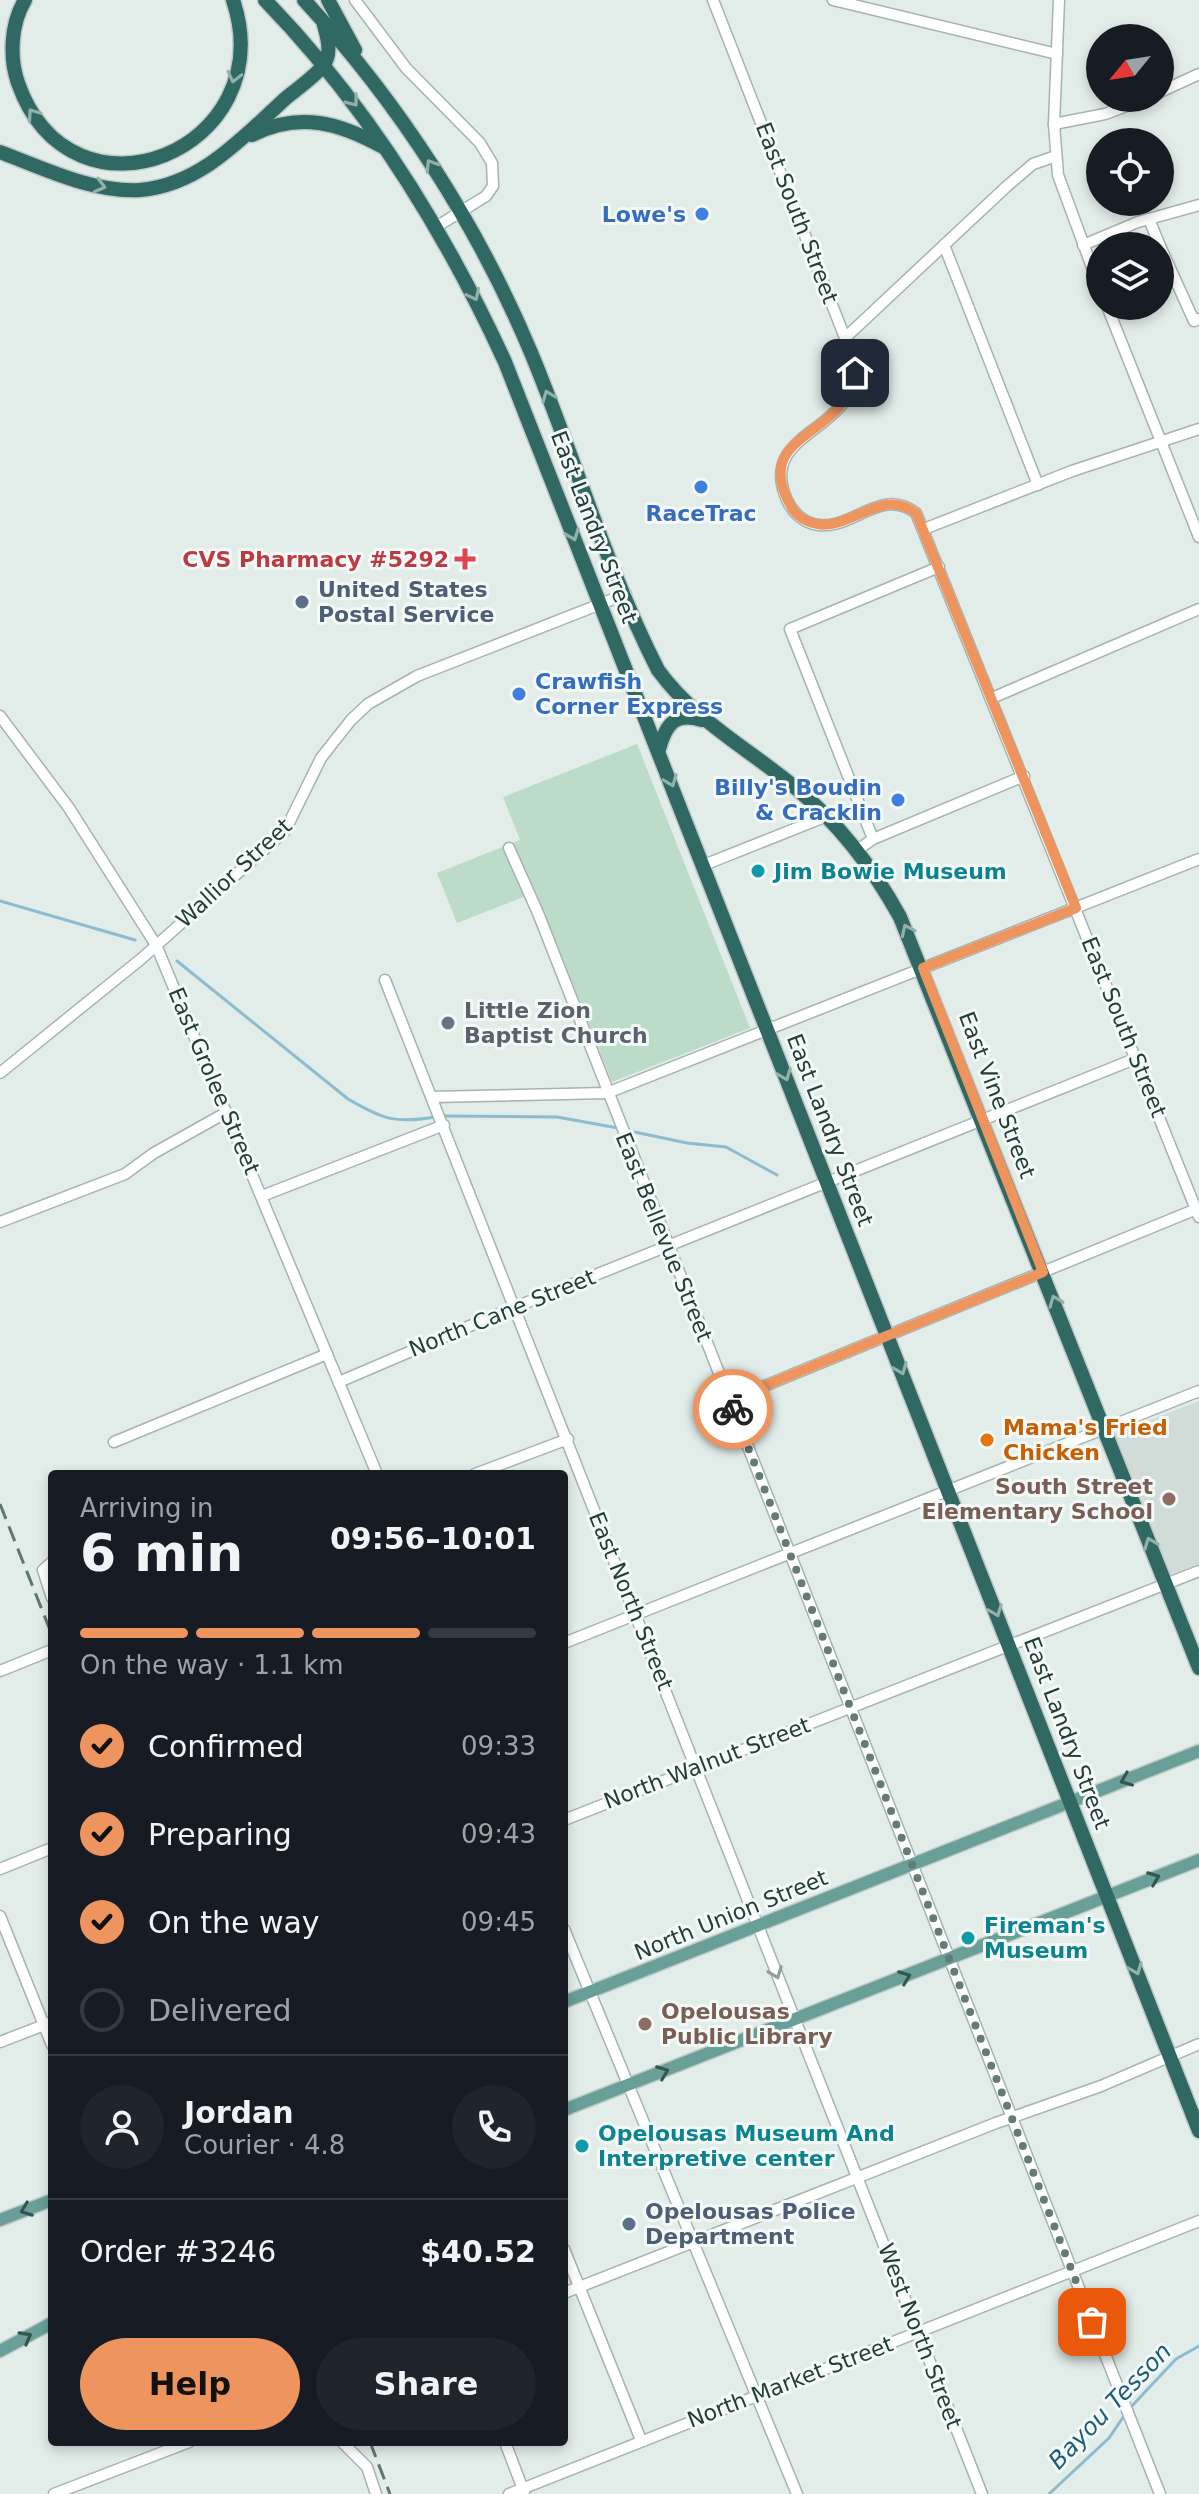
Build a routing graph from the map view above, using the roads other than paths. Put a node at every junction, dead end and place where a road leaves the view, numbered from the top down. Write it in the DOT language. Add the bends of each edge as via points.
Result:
graph roads {
  1 [pos="25,0"];
  2 [pos="233,0"];
  3 [pos="265,0"];
  4 [pos="304,0"];
  5 [pos="328,0"];
  6 [pos="355,0"];
  7 [pos="713,0"];
  8 [pos="833,0"];
  9 [pos="1059,0"];
  10 [pos="323,21"];
  11 [pos="1057,54"];
  12 [pos="324,65"];
  13 [pos="1199,74"];
  14 [pos="375,85"];
  15 [pos="1174,86"];
  16 [pos="1110,112"];
  17 [pos="1054,124"];
  18 [pos="241,140"];
  19 [pos="387,149"];
  20 [pos="0,152"];
  21 [pos="1056,156"];
  22 [pos="1199,205"];
  23 [pos="461,213"];
  24 [pos="1149,219"];
  25 [pos="436,227"];
  26 [pos="1154,232"];
  27 [pos="944,245"];
  28 [pos="1083,245"];
  29 [pos="1086,253"];
  30 [pos="1174,281"];
  31 [pos="1113,320"];
  32 [pos="1197,320"];
  33 [pos="846,337"];
  34 [pos="1199,429"];
  35 [pos="1161,442"];
  36 [pos="1038,485"];
  37 [pos="924,529"];
  38 [pos="1199,537"];
  39 [pos="939,567"];
  40 [pos="626,594"];
  41 [pos="600,604"];
  42 [pos="1199,609"];
  43 [pos="992,698"];
  44 [pos="0,716"];
  45 [pos="702,720"];
  46 [pos="659,749"];
  47 [pos="1024,776"];
  48 [pos="827,816"];
  49 [pos="873,839"];
  50 [pos="509,848"];
  51 [pos="856,851"];
  52 [pos="1199,859"];
  53 [pos="704,865"];
  54 [pos="1076,908"];
  55 [pos="156,945"];
  56 [pos="923,968"];
  57 [pos="385,980"];
  58 [pos="767,1030"];
  59 [pos="1137,1058"];
  60 [pos="0,1073"];
  61 [pos="607,1093"];
  62 [pos="432,1097"];
  63 [pos="227,1112"];
  64 [pos="441,1119"];
  65 [pos="984,1121"];
  66 [pos="827,1183"];
  67 [pos="262,1196"];
  68 [pos="1198,1211"];
  69 [pos="0,1222"];
  70 [pos="667,1245"];
  71 [pos="1043,1272"];
  72 [pos="515,1307"];
  73 [pos="888,1337"];
  74 [pos="327,1354"];
  75 [pos="339,1382"];
  76 [pos="1199,1391"];
  77 [pos="730,1400"];
  78 [pos="1105,1428"];
  79 [pos="568,1439"];
  80 [pos="114,1442"];
  81 [pos="375,1470"];
  82 [pos="486,1470"];
  83 [pos="948,1490"];
  84 [pos="790,1553"];
  85 [pos="48,1566"];
  86 [pos="1199,1571"];
  87 [pos="1166,1584"];
  88 [pos="48,1586"];
  89 [pos="636,1614"];
  90 [pos="568,1641"];
  91 [pos="1009,1645"];
  92 [pos="48,1652"];
  93 [pos="1199,1668"];
  94 [pos="0,1671"];
  95 [pos="851,1707"];
  96 [pos="1199,1751"];
  97 [pos="697,1768"];
  98 [pos="1069,1802"];
  99 [pos="568,1818"];
  100 [pos="48,1850"];
  101 [pos="1199,1860"];
  102 [pos="913,1865"];
  103 [pos="0,1869"];
  104 [pos="1108,1896"];
  105 [pos="0,1916"];
  106 [pos="759,1926"];
  107 [pos="568,1939"];
  108 [pos="950,1960"];
  109 [pos="590,1992"];
  110 [pos="568,2000"];
  111 [pos="794,2020"];
  112 [pos="48,2023"];
  113 [pos="0,2042"];
  114 [pos="1199,2044"];
  115 [pos="1170,2055"];
  116 [pos="628,2085"];
  117 [pos="568,2108"];
  118 [pos="1013,2117"];
  119 [pos="1199,2131"];
  120 [pos="857,2178"];
  121 [pos="48,2202"];
  122 [pos="0,2220"];
  123 [pos="1199,2221"];
  124 [pos="693,2243"];
  125 [pos="568,2260"];
  126 [pos="1073,2271"];
  127 [pos="578,2287"];
  128 [pos="568,2291"];
  129 [pos="48,2325"];
  130 [pos="918,2331"];
  131 [pos="0,2351"];
  132 [pos="754,2395"];
  133 [pos="641,2440"];
  134 [pos="166,2446"];
  135 [pos="346,2446"];
  136 [pos="507,2446"];
  137 [pos="524,2491"];
  138 [pos="54,2494"];
  139 [pos="376,2494"];
  140 [pos="509,2494"];
  141 [pos="797,2494"];
  142 [pos="982,2494"];
  143 [pos="1160,2494"];
  2 -- 1 [label="highway, one-way" via="236,77 216,117 192,143 153,162 125,164 94,160 62,143 25,103 13,56"];
  3 -- 12 [label="highway, East Landry Street"];
  4 -- 10 [label="highway"];
  5 -- 14 [label="highway"];
  6 -- 23 [label="street" via="406,68 487,153 493,186"];
  7 -- 33 [label="street, East South Street"];
  8 -- 11 [label="street"];
  9 -- 11 [label="street"];
  10 -- 12 [label="highway" via="329,42"];
  10 -- 14 [label="highway"];
  11 -- 17 [label="street"];
  12 -- 18 [label="highway"];
  12 -- 19 [label="highway, East Landry Street, one-way"];
  13 -- 15 [label="street"];
  23 -- 14 [label="highway, East Vine Street, one-way"];
  16 -- 17 [label="street"];
  17 -- 21 [label="street"];
  18 -- 19 [label="highway" via="265,128 311,120 344,127"];
  20 -- 18 [label="highway, one-way" via="109,189 140,190 201,171"];
  19 -- 25 [label="highway, East Landry Street"];
  21 -- 27 [label="street" via="1033,164"];
  21 -- 28 [label="street"];
  22 -- 24 [label="street"];
  23 -- 25 [label="street"];
  40 -- 23 [label="highway, East Vine Street, one-way" via="531,352"];
  24 -- 26 [label="street"];
  24 -- 28 [label="street"];
  25 -- 41 [label="highway, East Landry Street, one-way" via="505,362"];
  27 -- 33 [label="street"];
  27 -- 36 [label="street"];
  28 -- 29 [label="street"];
  30 -- 32 [label="street"];
  31 -- 35 [label="street"];
  33 -- 37 [label="street, East South Street" via="855,373 849,397 787,451 779,476 787,499 801,519 825,525 881,504 905,505"];
  34 -- 35 [label="street"];
  35 -- 36 [label="street"];
  35 -- 38 [label="street"];
  36 -- 37 [label="street"];
  37 -- 39 [label="street, East South Street"];
  39 -- 43 [label="street, East South Street"];
  39 -- 49 [label="street" via="790,629"];
  40 -- 41 [label="street, Wallior Street"];
  40 -- 45 [label="highway, East Vine Street" via="658,670"];
  41 -- 46 [label="highway, East Landry Street"];
  41 -- 55 [label="street, Wallior Street" via="417,676 368,704 321,758 285,831"];
  42 -- 43 [label="street"];
  43 -- 47 [label="street, East South Street"];
  44 -- 55 [label="street, East Grolee Street" via="31,752"];
  45 -- 46 [label="highway" via="675,719"];
  45 -- 48 [label="highway, East Vine Street"];
  46 -- 53 [label="highway, East Landry Street, one-way"];
  47 -- 49 [label="street"];
  47 -- 54 [label="street, East South Street"];
  48 -- 51 [label="highway, East Vine Street"];
  48 -- 53 [label="street"];
  49 -- 51 [label="street"];
  50 -- 61 [label="street, East Bellevue Street"];
  56 -- 51 [label="highway, East Vine Street, one-way" via="894,906"];
  52 -- 54 [label="street"];
  53 -- 58 [label="highway, East Landry Street"];
  54 -- 56 [label="street"];
  54 -- 59 [label="street, East South Street"];
  55 -- 60 [label="street, Wallior Street"];
  55 -- 63 [label="street, East Grolee Street"];
  56 -- 58 [label="street"];
  56 -- 65 [label="highway, East Vine Street"];
  57 -- 62 [label="street, East North Street"];
  58 -- 61 [label="street"];
  58 -- 66 [label="highway, East Landry Street, one-way"];
  59 -- 65 [label="street, North Cane Street"];
  59 -- 68 [label="street, East South Street"];
  61 -- 62 [label="street"];
  61 -- 70 [label="street, East Bellevue Street"];
  62 -- 64 [label="street, East North Street"];
  63 -- 67 [label="street, East Grolee Street"];
  63 -- 69 [label="street" via="125,1174"];
  64 -- 67 [label="street"];
  64 -- 72 [label="street, East North Street"];
  65 -- 66 [label="street, North Cane Street"];
  65 -- 71 [label="highway, East Vine Street"];
  66 -- 70 [label="street, North Cane Street"];
  66 -- 73 [label="highway, East Landry Street"];
  67 -- 74 [label="street, East Grolee Street"];
  68 -- 71 [label="street"];
  70 -- 72 [label="street, North Cane Street"];
  70 -- 77 [label="street, East Bellevue Street"];
  71 -- 73 [label="street"];
  78 -- 71 [label="highway, East Vine Street, one-way"];
  72 -- 75 [label="street, North Cane Street"];
  72 -- 79 [label="street, East North Street"];
  73 -- 77 [label="street"];
  73 -- 83 [label="highway, East Landry Street, one-way"];
  74 -- 75 [label="street, East Grolee Street"];
  74 -- 80 [label="street"];
  75 -- 81 [label="street, East Grolee Street"];
  76 -- 78 [label="street"];
  77 -- 84 [label="street, East Bellevue Street"];
  78 -- 83 [label="street"];
  87 -- 78 [label="highway, East Vine Street, one-way"];
  79 -- 82 [label="street"];
  79 -- 89 [label="street, East North Street"];
  83 -- 84 [label="street"];
  83 -- 91 [label="highway, East Landry Street, one-way"];
  84 -- 89 [label="street"];
  84 -- 95 [label="street, East Bellevue Street"];
  85 -- 88 [label="street" via="43,1570"];
  86 -- 87 [label="street, North Walnut Street"];
  87 -- 91 [label="street, North Walnut Street"];
  87 -- 93 [label="highway, East Vine Street"];
  89 -- 90 [label="street"];
  89 -- 97 [label="street, East North Street"];
  91 -- 95 [label="street, North Walnut Street"];
  91 -- 98 [label="highway, East Landry Street"];
  92 -- 94 [label="street"];
  95 -- 97 [label="street, North Walnut Street"];
  95 -- 102 [label="street, East Bellevue Street"];
  96 -- 98 [label="main road, North Union Street, one-way"];
  97 -- 99 [label="street, North Walnut Street"];
  97 -- 106 [label="street, East North Street"];
  98 -- 102 [label="main road, North Union Street"];
  98 -- 104 [label="highway, East Landry Street"];
  100 -- 103 [label="street"];
  104 -- 101 [label="main road, one-way"];
  102 -- 106 [label="main road, North Union Street"];
  102 -- 108 [label="street, East Bellevue Street"];
  104 -- 108 [label="main road"];
  104 -- 115 [label="highway, East Landry Street, one-way"];
  105 -- 112 [label="street"];
  106 -- 109 [label="main road, North Union Street"];
  106 -- 111 [label="street, East North Street, one-way"];
  107 -- 109 [label="street"];
  111 -- 108 [label="main road, one-way"];
  108 -- 118 [label="street, East Bellevue Street"];
  109 -- 110 [label="main road, North Union Street"];
  109 -- 116 [label="street"];
  116 -- 111 [label="main road, one-way"];
  111 -- 120 [label="street, East North Street"];
  112 -- 113 [label="street"];
  114 -- 115 [label="street"];
  115 -- 118 [label="street"];
  115 -- 119 [label="highway, East Landry Street"];
  116 -- 117 [label="main road"];
  116 -- 124 [label="street"];
  118 -- 120 [label="street"];
  118 -- 126 [label="street, East Bellevue Street"];
  120 -- 124 [label="street"];
  120 -- 130 [label="street, West North Street"];
  121 -- 122 [label="main road, one-way"];
  123 -- 126 [label="street, North Market Street"];
  124 -- 127 [label="street"];
  124 -- 132 [label="street"];
  125 -- 127 [label="street"];
  126 -- 130 [label="street, North Market Street"];
  126 -- 143 [label="street, East Bellevue Street"];
  127 -- 128 [label="street"];
  127 -- 133 [label="street"];
  131 -- 129 [label="main road, one-way"];
  130 -- 132 [label="street, North Market Street"];
  130 -- 142 [label="street, West North Street"];
  132 -- 133 [label="street, North Market Street"];
  132 -- 141 [label="street"];
  133 -- 137 [label="street, North Market Street"];
  134 -- 138 [label="street"];
  135 -- 139 [label="street" via="367,2467"];
  136 -- 137 [label="street"];
  137 -- 140 [label="street, North Market Street"];
}
